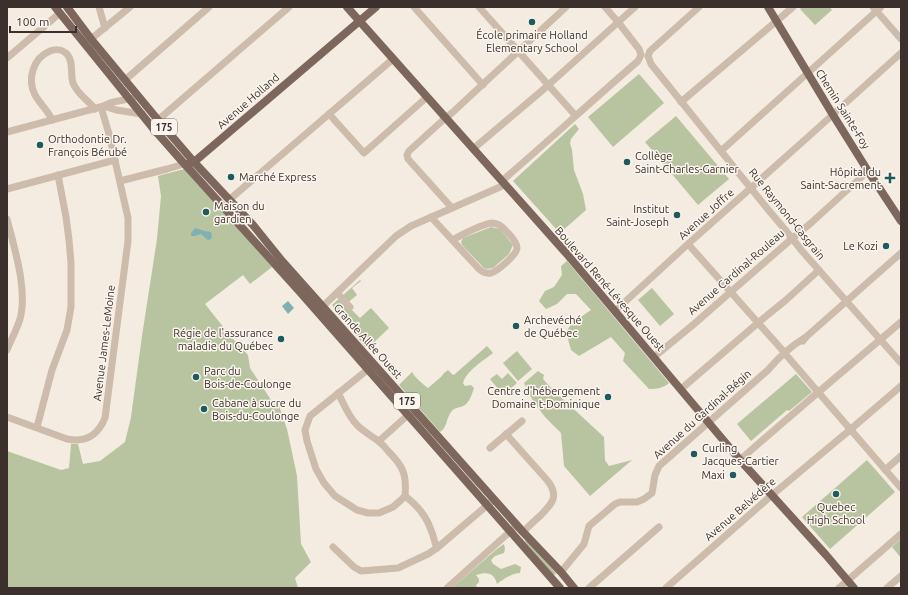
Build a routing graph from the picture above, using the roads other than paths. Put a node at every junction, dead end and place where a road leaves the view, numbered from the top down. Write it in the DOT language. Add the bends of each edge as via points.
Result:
graph roads {
  1 [pos="67,7"];
  2 [pos="99,7"];
  3 [pos="130,7"];
  4 [pos="209,7"];
  5 [pos="289,7"];
  6 [pos="347,7"];
  7 [pos="376,7"];
  8 [pos="414,7"];
  9 [pos="479,7"];
  10 [pos="566,7"];
  11 [pos="605,7"];
  12 [pos="635,7"];
  13 [pos="699,7"];
  14 [pos="768,7"];
  15 [pos="793,7"];
  16 [pos="877,8"];
  17 [pos="58,10"];
  18 [pos="359,21"];
  19 [pos="777,21"];
  20 [pos="618,22"];
  21 [pos="105,28"];
  22 [pos="91,39"];
  23 [pos="901,39"];
  24 [pos="518,52"];
  25 [pos="901,53"];
  26 [pos="645,56"];
  27 [pos="7,58"];
  28 [pos="393,59"];
  29 [pos="808,73"];
  30 [pos="125,80"];
  31 [pos="548,84"];
  32 [pos="483,85"];
  33 [pos="139,97"];
  34 [pos="427,97"];
  35 [pos="130,99"];
  36 [pos="681,102"];
  37 [pos="100,107"];
  38 [pos="142,114"];
  39 [pos="329,114"];
  40 [pos="833,115"];
  41 [pos="575,116"];
  42 [pos="446,118"];
  43 [pos="52,120"];
  44 [pos="158,120"];
  45 [pos="7,132"];
  46 [pos="473,150"];
  47 [pos="721,151"];
  48 [pos="115,160"];
  49 [pos="194,162"];
  50 [pos="184,164"];
  51 [pos="868,171"];
  52 [pos="58,175"];
  53 [pos="120,182"];
  54 [pos="503,183"];
  55 [pos="751,188"];
  56 [pos="7,189"];
  57 [pos="229,200"];
  58 [pos="452,208"];
  59 [pos="431,217"];
  60 [pos="7,219"];
  61 [pos="901,221"];
  62 [pos="792,238"];
  63 [pos="452,240"];
  64 [pos="688,244"];
  65 [pos="901,253"];
  66 [pos="819,270"];
  67 [pos="731,292"];
  68 [pos="340,296"];
  69 [pos="846,301"];
  70 [pos="350,307"];
  71 [pos="320,309"];
  72 [pos="615,311"];
  73 [pos="759,322"];
  74 [pos="901,322"];
  75 [pos="880,340"];
  76 [pos="7,350"];
  77 [pos="786,354"];
  78 [pos="654,357"];
  79 [pos="901,363"];
  80 [pos="371,366"];
  81 [pos="901,386"];
  82 [pos="681,389"];
  83 [pos="819,392"];
  84 [pos="338,393"];
  85 [pos="408,415"];
  86 [pos="7,416"];
  87 [pos="522,422"];
  88 [pos="709,422"];
  89 [pos="37,427"];
  90 [pos="851,429"];
  91 [pos="506,434"];
  92 [pos="379,441"];
  93 [pos="446,444"];
  94 [pos="490,448"];
  95 [pos="439,450"];
  96 [pos="901,456"];
  97 [pos="740,460"];
  98 [pos="885,470"];
  99 [pos="901,488"];
  100 [pos="772,495"];
  101 [pos="405,496"];
  102 [pos="494,499"];
  103 [pos="487,505"];
  104 [pos="517,525"];
  105 [pos="659,527"];
  106 [pos="510,531"];
  107 [pos="523,532"];
  108 [pos="901,534"];
  109 [pos="333,547"];
  110 [pos="437,548"];
  111 [pos="560,572"];
  112 [pos="901,576"];
  113 [pos="847,580"];
  114 [pos="447,588"];
  115 [pos="560,588"];
  116 [pos="574,588"];
  117 [pos="589,588"];
  118 [pos="666,588"];
  119 [pos="839,588"];
  120 [pos="854,588"];
  121 [pos="887,588"];
  1 -- 22 [label="main road, 175"];
  2 -- 21 [label="street"];
  3 -- 21 [label="street"];
  4 -- 30 [label="street"];
  5 -- 44 [label="street"];
  6 -- 18 [label="main road, Boulevard René-Lévesque Ouest"];
  7 -- 18 [label="main road, Avenue Holland"];
  8 -- 32 [label="street"];
  9 -- 24 [label="street"];
  10 -- 24 [label="street"];
  11 -- 20 [label="street, Rue Raymond-Casgrain"];
  12 -- 20 [label="street"];
  13 -- 26 [label="street"];
  14 -- 19 [label="main road, Chemin Sainte-Foy"];
  15 -- 19 [label="street"];
  16 -- 23 [label="street"];
  16 -- 29 [label="street"];
  17 -- 27 [label="street"];
  17 -- 35 [label="main road, 175"];
  18 -- 28 [label="main road, Boulevard René-Lévesque Ouest"];
  18 -- 49 [label="main road, Avenue Holland"];
  19 -- 29 [label="main road, Chemin Sainte-Foy"];
  19 -- 36 [label="street"];
  20 -- 26 [label="street, Rue Raymond-Casgrain"];
  20 -- 31 [label="street"];
  21 -- 22 [label="street"];
  22 -- 30 [label="main road, 175"];
  24 -- 31 [label="street"];
  24 -- 32 [label="street"];
  25 -- 40 [label="street, Avenue Joffre"];
  26 -- 36 [label="street, Rue Raymond-Casgrain"];
  26 -- 41 [label="street"];
  28 -- 34 [label="main road, Boulevard René-Lévesque Ouest"];
  28 -- 39 [label="street"];
  29 -- 40 [label="main road, Chemin Sainte-Foy"];
  29 -- 47 [label="street"];
  30 -- 33 [label="main road, 175"];
  31 -- 41 [label="street"];
  31 -- 46 [label="street"];
  32 -- 42 [label="street"];
  33 -- 35 [label="street"];
  33 -- 44 [label="main road, 175"];
  34 -- 39 [label="street" via="364,153"];
  34 -- 42 [label="main road, Boulevard René-Lévesque Ouest"];
  35 -- 37 [label="street"];
  35 -- 38 [label="main road, 175"];
  36 -- 47 [label="street, Rue Raymond-Casgrain"];
  37 -- 38 [label="street"];
  37 -- 43 [label="street"];
  37 -- 43 [label="street" via="78,93 73,84 72,65 68,55 61,50 51,50 38,59 33,67 32,82 35,95"];
  37 -- 48 [label="street, Avenue James-LeMoine"];
  38 -- 50 [label="main road, 175"];
  39 -- 57 [label="street"];
  40 -- 51 [label="main road, Chemin Sainte-Foy"];
  40 -- 55 [label="street, Avenue Joffre"];
  41 -- 54 [label="street"];
  42 -- 46 [label="main road, Boulevard René-Lévesque Ouest"];
  42 -- 58 [label="street" via="409,151 408,159"];
  43 -- 45 [label="street"];
  44 -- 49 [label="main road, 175"];
  46 -- 54 [label="main road, Boulevard René-Lévesque Ouest"];
  47 -- 55 [label="street, Rue Raymond-Casgrain"];
  48 -- 52 [label="street"];
  48 -- 53 [label="street, Avenue James-LeMoine"];
  49 -- 50 [label="main road, Avenue Holland"];
  49 -- 57 [label="main road, Grande Allée Ouest / 175"];
  50 -- 53 [label="street, Avenue Holland"];
  50 -- 71 [label="main road, Grande Allée Ouest / 175"];
  51 -- 61 [label="main road, Chemin Sainte-Foy"];
  51 -- 62 [label="street, Avenue Cardinal-Rouleau"];
  52 -- 56 [label="street"];
  52 -- 89 [label="street" via="70,256 71,306 67,330 52,370"];
  53 -- 89 [label="street, Avenue James-LeMoine" via="128,218 128,241 105,418 92,435 74,441"];
  54 -- 58 [label="street" via="500,187"];
  54 -- 72 [label="main road, Boulevard René-Lévesque Ouest"];
  55 -- 62 [label="street, Rue Raymond-Casgrain"];
  55 -- 64 [label="street, Avenue Joffre"];
  57 -- 71 [label="main road, Grande Allée Ouest / 175" via="253,225"];
  58 -- 59 [label="street"];
  59 -- 63 [label="street"];
  59 -- 71 [label="street" via="410,226 396,236"];
  60 -- 76 [label="street" via="17,259 22,302 20,319"];
  62 -- 66 [label="street, Rue Raymond-Casgrain"];
  62 -- 67 [label="street, Avenue Cardinal-Rouleau"];
  63 -- 63 [label="street" via="485,273 496,271 517,250 517,245 503,227 493,223"];
  64 -- 67 [label="street"];
  64 -- 72 [label="street, Avenue Joffre"];
  65 -- 69 [label="street, Avenue du Cardinal-Bégin"];
  66 -- 69 [label="street, Rue Raymond-Casgrain"];
  66 -- 73 [label="street"];
  67 -- 73 [label="street"];
  67 -- 78 [label="street, Avenue Cardinal-Rouleau"];
  68 -- 70 [label="street"];
  69 -- 75 [label="street, Rue Raymond-Casgrain"];
  69 -- 77 [label="street, Avenue du Cardinal-Bégin"];
  71 -- 80 [label="main road, Grande Allée Ouest / 175"];
  72 -- 78 [label="main road, Boulevard René-Lévesque Ouest"];
  73 -- 77 [label="street"];
  73 -- 82 [label="street"];
  74 -- 75 [label="street"];
  75 -- 79 [label="street, Rue Raymond-Casgrain"];
  75 -- 83 [label="street"];
  77 -- 83 [label="street"];
  77 -- 88 [label="street, Avenue du Cardinal-Bégin"];
  78 -- 82 [label="main road, Boulevard René-Lévesque Ouest"];
  80 -- 84 [label="street"];
  80 -- 85 [label="main road, Grande Allée Ouest / 175"];
  80 -- 93 [label="main road, Grande Allée Ouest / 175"];
  81 -- 90 [label="street, Avenue Belvédère"];
  82 -- 88 [label="main road, Boulevard René-Lévesque Ouest"];
  83 -- 90 [label="street"];
  83 -- 97 [label="street"];
  84 -- 92 [label="street" via="356,425"];
  84 -- 101 [label="street" via="310,416 305,430 316,469 324,483 335,496 357,510 368,513 379,513 393,507"];
  85 -- 92 [label="street"];
  85 -- 95 [label="main road, Grande Allée Ouest / 175"];
  86 -- 89 [label="street, Avenue James-LeMoine"];
  87 -- 91 [label="street"];
  88 -- 97 [label="main road, Boulevard René-Lévesque Ouest"];
  88 -- 111 [label="street, Avenue du Cardinal-Bégin" via="659,466 652,492 644,500 615,504 589,526 584,544"];
  90 -- 98 [label="street"];
  90 -- 100 [label="street, Avenue Belvédère"];
  91 -- 94 [label="street"];
  91 -- 107 [label="street" via="547,480 553,491 551,505"];
  92 -- 101 [label="street" via="399,463 404,474"];
  93 -- 95 [label="main road"];
  93 -- 102 [label="main road, Grande Allée Ouest / 175"];
  95 -- 103 [label="main road, Grande Allée Ouest / 175"];
  96 -- 98 [label="street"];
  97 -- 100 [label="main road, Boulevard René-Lévesque Ouest"];
  98 -- 99 [label="street"];
  100 -- 113 [label="main road, Boulevard René-Lévesque Ouest"];
  100 -- 118 [label="street, Avenue Belvédère"];
  101 -- 110 [label="street" via="415,503 426,518"];
  102 -- 103 [label="street"];
  102 -- 104 [label="main road, Grande Allée Ouest / 175"];
  103 -- 106 [label="main road, Grande Allée Ouest / 175"];
  103 -- 110 [label="street"];
  104 -- 106 [label="street"];
  104 -- 107 [label="main road, Grande Allée Ouest / 175"];
  105 -- 117 [label="street"];
  106 -- 114 [label="street"];
  106 -- 115 [label="main road, Grande Allée Ouest / 175"];
  107 -- 111 [label="main road, Grande Allée Ouest / 175"];
  108 -- 113 [label="street"];
  109 -- 110 [label="street" via="361,571 398,568"];
  111 -- 116 [label="main road, Grande Allée Ouest / 175"];
  112 -- 121 [label="street"];
  113 -- 119 [label="street"];
  113 -- 120 [label="main road, Boulevard René-Lévesque Ouest"];
}
